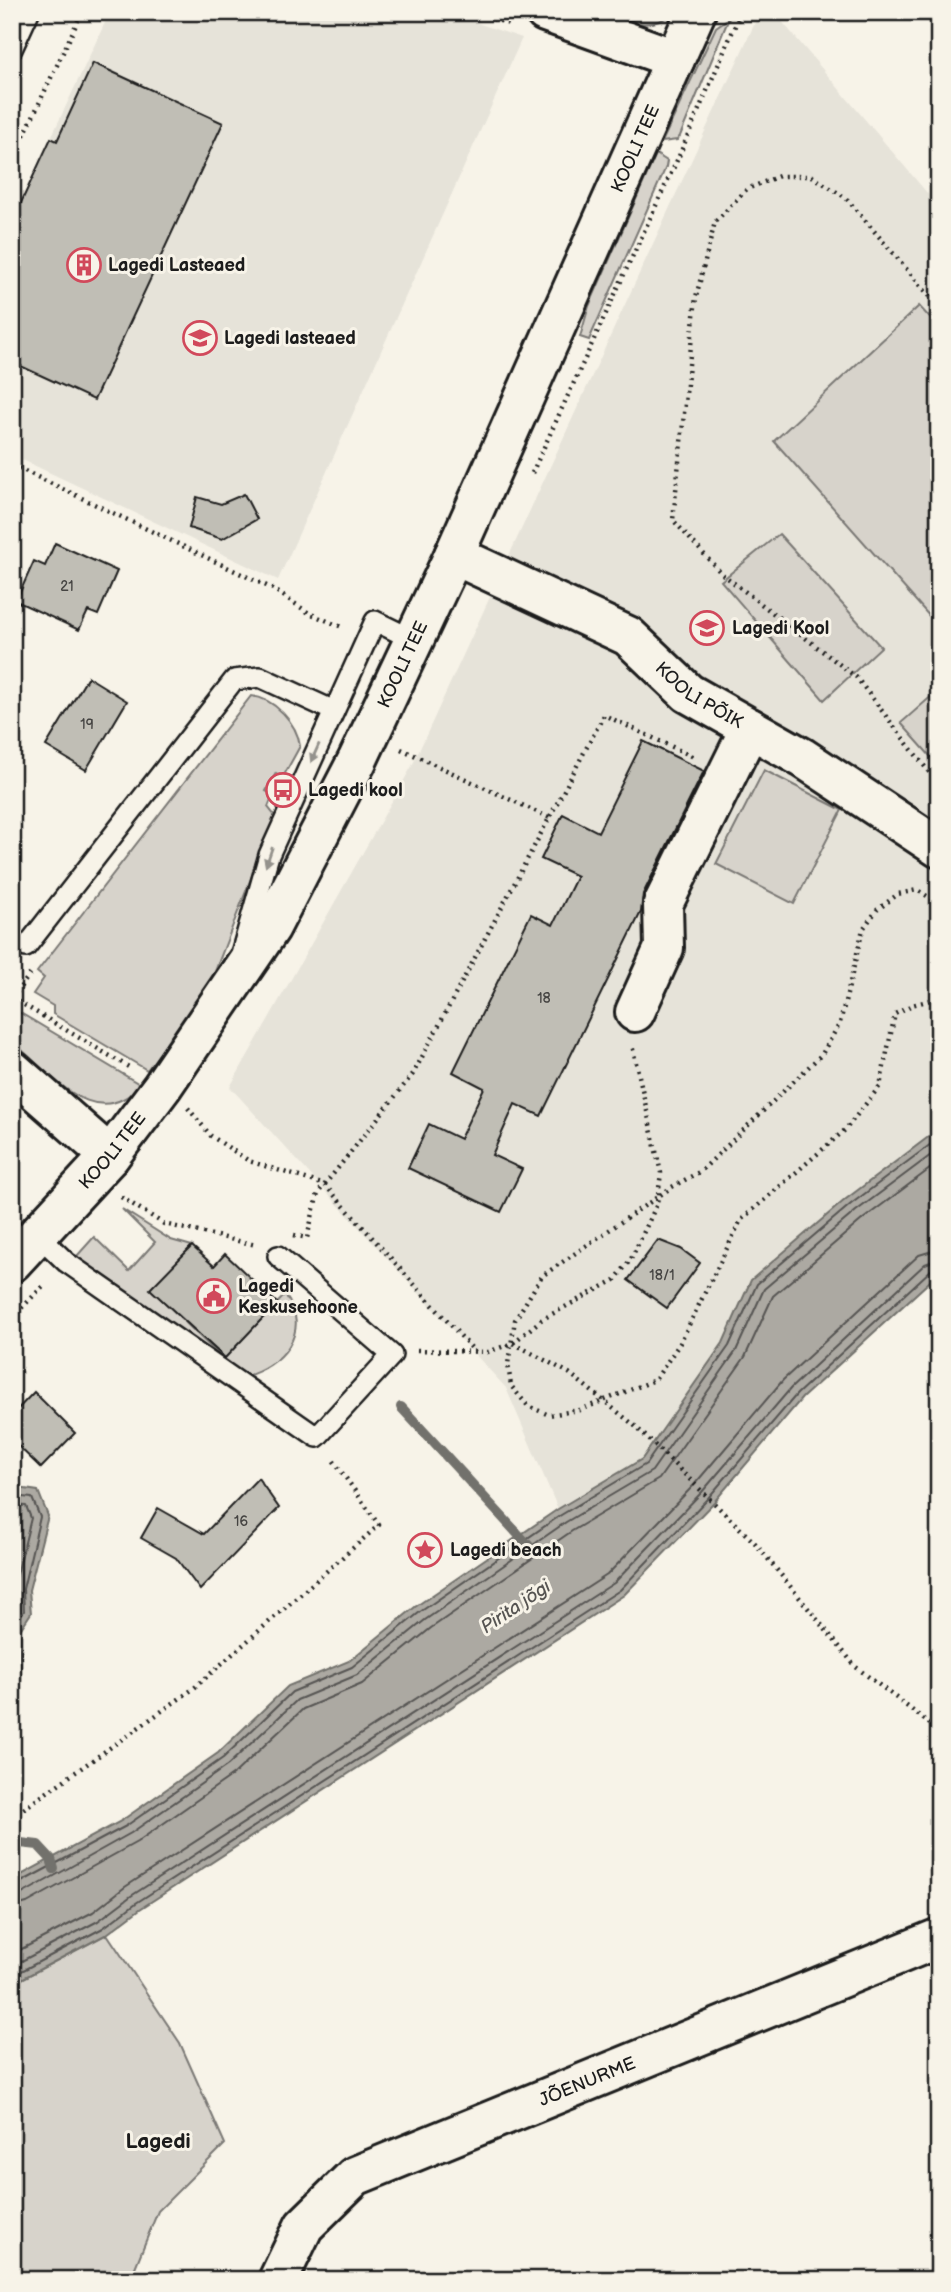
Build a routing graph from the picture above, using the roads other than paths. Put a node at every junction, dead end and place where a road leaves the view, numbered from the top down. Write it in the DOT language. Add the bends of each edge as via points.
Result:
graph roads {
  1 [pos="29,12"];
  2 [pos="545,12"];
  3 [pos="696,12"];
  4 [pos="12,49"];
  5 [pos="675,59"];
  6 [pos="454,555"];
  7 [pos="414,640"];
  8 [pos="334,711"];
  9 [pos="750,728"];
  10 [pos="939,848"];
  11 [pos="26,947"];
  12 [pos="231,988"];
  13 [pos="635,1012"];
  14 [pos="12,1070"];
  15 [pos="110,1156"];
  16 [pos="38,1235"];
  17 [pos="276,1254"];
  18 [pos="12,1262"];
  19 [pos="939,1938"];
  20 [pos="278,2280"];
  1 -- 4 [label="lane"];
  2 -- 5 [label="street"];
  3 -- 5 [label="street, KOOLI TEE"];
  5 -- 6 [label="street, KOOLI TEE"];
  6 -- 7 [label="street, KOOLI TEE"];
  6 -- 9 [label="street, KOOLI PÕIK" via="628,636 688,694"];
  7 -- 8 [label="lane" via="375,621"];
  7 -- 12 [label="street, KOOLI TEE" via="271,927"];
  8 -- 11 [label="lane" via="260,677 234,680"];
  8 -- 12 [label="lane, one-way" via="269,855"];
  9 -- 10 [label="street, KOOLI PÕIK"];
  9 -- 13 [label="street" via="663,904 664,948"];
  12 -- 15 [label="street, KOOLI TEE" via="173,1096"];
  14 -- 15 [label="street"];
  15 -- 16 [label="street, KOOLI TEE"];
  16 -- 17 [label="lane" via="66,1262 317,1437 392,1355"];
  16 -- 18 [label="street, KOOLI TEE"];
  19 -- 20 [label="street, JÕENURME" via="355,2176 304,2226"];
}
